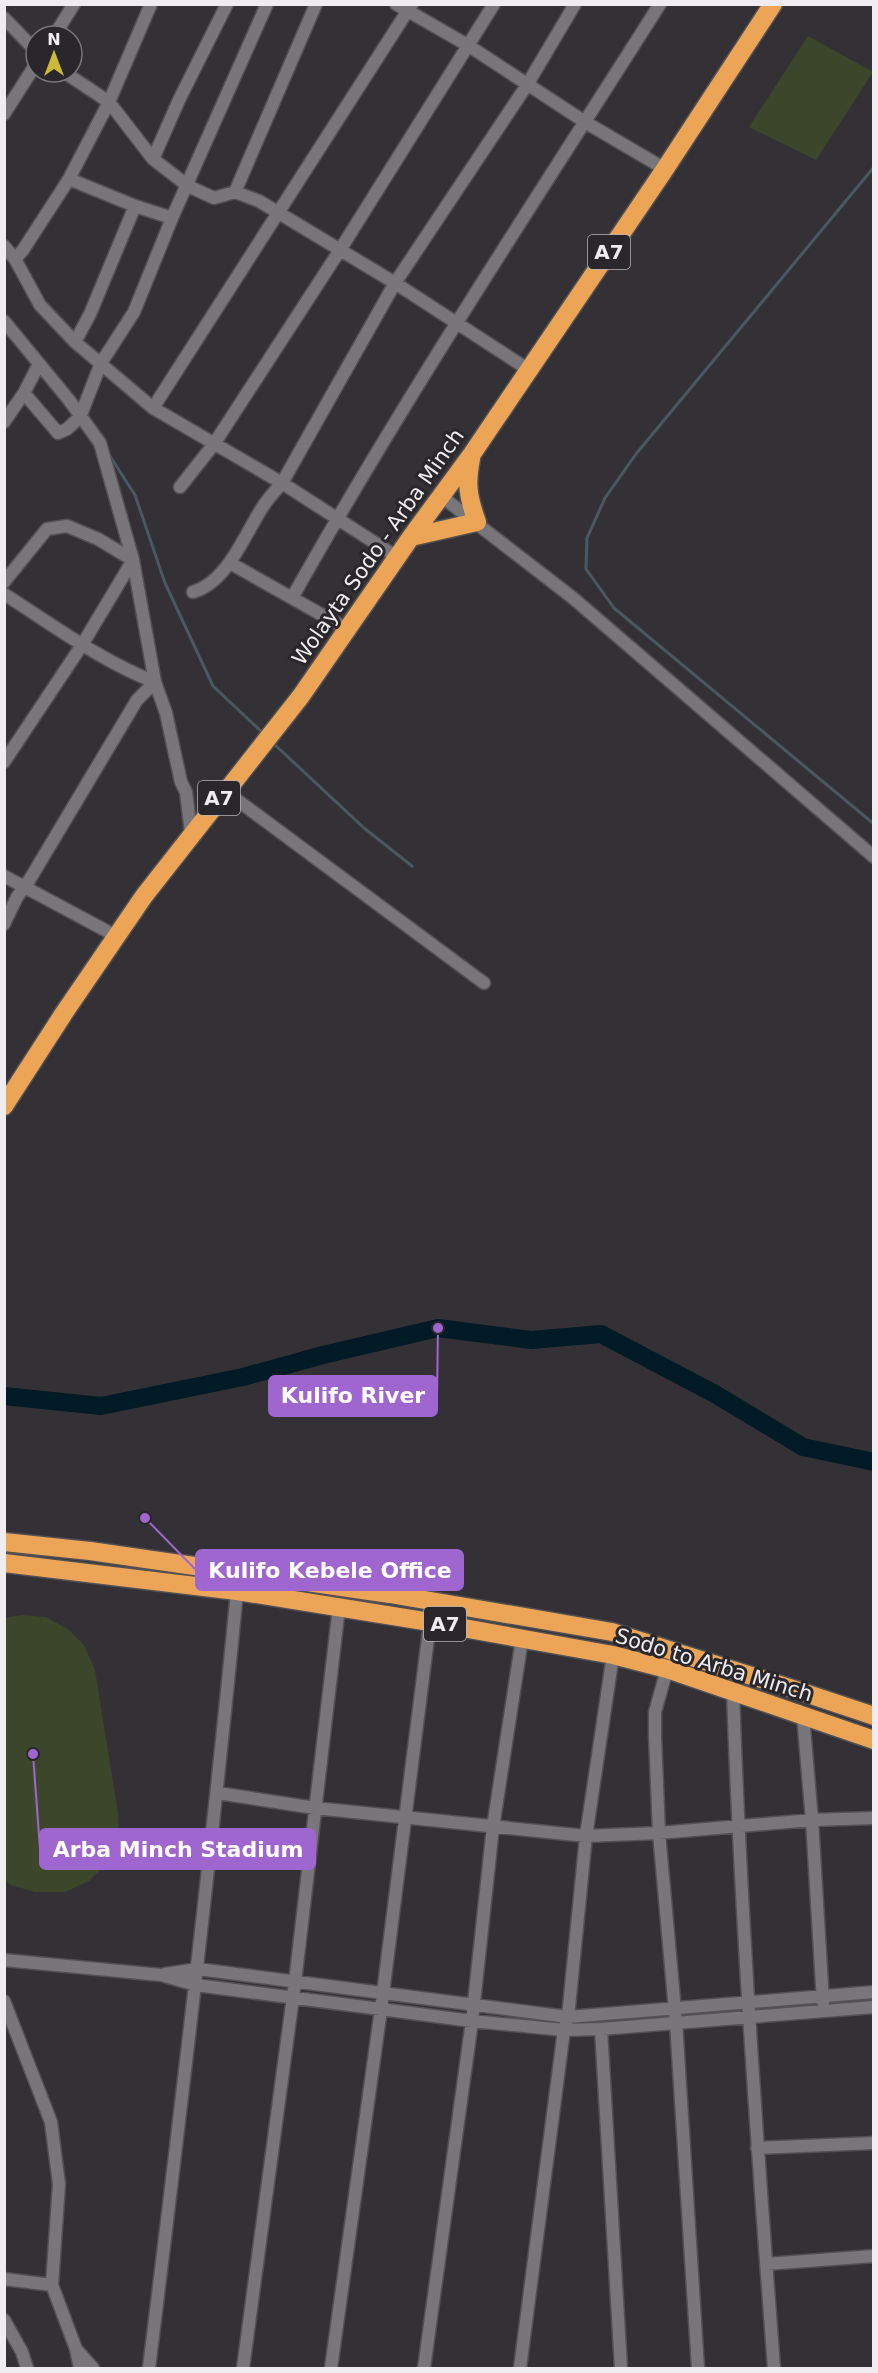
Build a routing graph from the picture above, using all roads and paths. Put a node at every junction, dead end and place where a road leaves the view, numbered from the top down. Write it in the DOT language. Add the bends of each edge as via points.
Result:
graph roads {
  1 [pos="74,4"];
  2 [pos="151,4"];
  3 [pos="227,4"];
  4 [pos="267,4"];
  5 [pos="316,4"];
  6 [pos="396,4"];
  7 [pos="494,4"];
  8 [pos="575,4"];
  9 [pos="660,4"];
  10 [pos="773,4"];
  11 [pos="410,8"];
  12 [pos="4,18"];
  13 [pos="62,24"];
  14 [pos="24,39"];
  15 [pos="469,46"];
  16 [pos="24,83"];
  17 [pos="82,84"];
  18 [pos="526,85"];
  19 [pos="109,102"];
  20 [pos="4,114"];
  21 [pos="585,122"];
  22 [pos="153,159"];
  23 [pos="665,169"];
  24 [pos="69,179"];
  25 [pos="188,186"];
  26 [pos="235,192"];
  27 [pos="135,206"];
  28 [pos="279,213"];
  29 [pos="172,218"];
  30 [pos="4,246"];
  31 [pos="340,250"];
  32 [pos="15,259"];
  33 [pos="395,283"];
  34 [pos="4,321"];
  35 [pos="456,322"];
  36 [pos="75,342"];
  37 [pos="101,363"];
  38 [pos="39,364"];
  39 [pos="529,370"];
  40 [pos="24,393"];
  41 [pos="153,408"];
  42 [pos="80,417"];
  43 [pos="4,422"];
  44 [pos="214,444"];
  45 [pos="472,454"];
  46 [pos="282,483"];
  47 [pos="180,487"];
  48 [pos="441,496"];
  49 [pos="336,519"];
  50 [pos="477,522"];
  51 [pos="411,537"];
  52 [pos="397,557"];
  53 [pos="133,560"];
  54 [pos="230,563"];
  55 [pos="4,582"];
  56 [pos="193,592"];
  57 [pos="4,594"];
  58 [pos="292,598"];
  59 [pos="347,629"];
  60 [pos="82,645"];
  61 [pos="155,682"];
  62 [pos="4,762"];
  63 [pos="225,791"];
  64 [pos="191,833"];
  65 [pos="873,857"];
  66 [pos="4,876"];
  67 [pos="24,887"];
  68 [pos="4,924"];
  69 [pos="117,936"];
  70 [pos="484,983"];
  71 [pos="4,1106"];
  72 [pos="4,1542"];
  73 [pos="90,1551"];
  74 [pos="4,1563"];
  75 [pos="87,1572"];
  76 [pos="241,1573"];
  77 [pos="237,1591"];
  78 [pos="339,1607"];
  79 [pos="430,1622"];
  80 [pos="522,1639"];
  81 [pos="685,1654"];
  82 [pos="613,1655"];
  83 [pos="672,1671"];
  84 [pos="733,1693"];
  85 [pos="803,1716"];
  86 [pos="873,1716"];
  87 [pos="873,1740"];
  88 [pos="218,1793"];
  89 [pos="315,1808"];
  90 [pos="405,1817"];
  91 [pos="873,1818"];
  92 [pos="812,1820"];
  93 [pos="493,1827"];
  94 [pos="738,1827"];
  95 [pos="659,1833"];
  96 [pos="586,1836"];
  97 [pos="4,1960"];
  98 [pos="198,1969"];
  99 [pos="161,1975"];
  100 [pos="295,1982"];
  101 [pos="196,1985"];
  102 [pos="873,1992"];
  103 [pos="383,1993"];
  104 [pos="292,1996"];
  105 [pos="822,1996"];
  106 [pos="4,2001"];
  107 [pos="748,2001"];
  108 [pos="474,2006"];
  109 [pos="873,2007"];
  110 [pos="675,2008"];
  111 [pos="381,2009"];
  112 [pos="823,2011"];
  113 [pos="749,2016"];
  114 [pos="568,2017"];
  115 [pos="472,2020"];
  116 [pos="676,2022"];
  117 [pos="601,2029"];
  118 [pos="564,2030"];
  119 [pos="873,2143"];
  120 [pos="757,2148"];
  121 [pos="873,2256"];
  122 [pos="766,2264"];
  123 [pos="4,2279"];
  124 [pos="52,2285"];
  125 [pos="4,2320"];
  126 [pos="76,2349"];
  127 [pos="27,2368"];
  128 [pos="80,2368"];
  129 [pos="93,2368"];
  130 [pos="149,2368"];
  131 [pos="243,2368"];
  132 [pos="331,2368"];
  133 [pos="424,2368"];
  134 [pos="520,2368"];
  135 [pos="621,2368"];
  136 [pos="698,2368"];
  137 [pos="774,2368"];
  1 -- 13 [label="street"];
  2 -- 19 [label="street"];
  3 -- 22 [label="street"];
  4 -- 25 [label="street"];
  5 -- 26 [label="street"];
  6 -- 11 [label="street"];
  7 -- 15 [label="street"];
  8 -- 18 [label="street"];
  9 -- 21 [label="street"];
  10 -- 23 [label="highway, Wolayta Sodo - Arba Minch / A7"];
  11 -- 15 [label="street"];
  11 -- 28 [label="street"];
  12 -- 14 [label="street"];
  15 -- 18 [label="street"];
  15 -- 31 [label="street"];
  16 -- 20 [label="street"];
  17 -- 19 [label="street"];
  18 -- 21 [label="street"];
  18 -- 33 [label="street"];
  19 -- 22 [label="street"];
  19 -- 24 [label="street"];
  21 -- 23 [label="street"];
  21 -- 35 [label="street"];
  22 -- 25 [label="street"];
  23 -- 39 [label="highway, Wolayta Sodo - Arba Minch / A7"];
  24 -- 27 [label="street"];
  24 -- 32 [label="street"];
  25 -- 26 [label="street" via="214,198"];
  25 -- 29 [label="street"];
  26 -- 28 [label="street"];
  27 -- 29 [label="street"];
  27 -- 36 [label="street"];
  28 -- 31 [label="street"];
  28 -- 41 [label="street"];
  29 -- 37 [label="street" via="134,312"];
  30 -- 32 [label="street"];
  31 -- 33 [label="street"];
  31 -- 44 [label="street"];
  32 -- 36 [label="street" via="40,305"];
  33 -- 35 [label="street"];
  33 -- 46 [label="street"];
  34 -- 38 [label="street"];
  35 -- 39 [label="street"];
  35 -- 49 [label="street"];
  36 -- 37 [label="street"];
  37 -- 41 [label="street"];
  37 -- 42 [label="street"];
  38 -- 40 [label="street"];
  38 -- 42 [label="street"];
  39 -- 45 [label="highway, Wolayta Sodo - Arba Minch / A7"];
  40 -- 42 [label="street" via="58,433"];
  40 -- 43 [label="street"];
  41 -- 44 [label="street"];
  42 -- 53 [label="street" via="100,443"];
  44 -- 46 [label="street"];
  44 -- 47 [label="street"];
  45 -- 48 [label="highway, Wolayta Sodo - Arba Minch / A7"];
  45 -- 50 [label="highway" via="468,498"];
  46 -- 49 [label="street"];
  46 -- 54 [label="street" via="264,505"];
  48 -- 50 [label="street"];
  48 -- 51 [label="highway, Wolayta Sodo - Arba Minch / A7"];
  49 -- 52 [label="street"];
  49 -- 58 [label="street"];
  50 -- 51 [label="highway"];
  50 -- 65 [label="street" via="573,598"];
  51 -- 52 [label="highway, Wolayta Sodo - Arba Minch / A7"];
  52 -- 59 [label="highway, Wolayta Sodo - Arba Minch / A7"];
  53 -- 55 [label="street" via="67,526 47,528"];
  53 -- 60 [label="street"];
  53 -- 61 [label="street"];
  54 -- 56 [label="street" via="204,589"];
  54 -- 58 [label="street"];
  57 -- 60 [label="street"];
  58 -- 59 [label="street"];
  59 -- 63 [label="highway, Wolayta Sodo - Arba Minch / A7" via="301,696"];
  60 -- 61 [label="street"];
  60 -- 62 [label="street"];
  61 -- 64 [label="street" via="186,792"];
  61 -- 67 [label="street" via="137,700"];
  63 -- 64 [label="highway, Wolayta Sodo - Arba Minch / A7"];
  63 -- 70 [label="street"];
  64 -- 69 [label="highway, Wolayta Sodo - Arba Minch / A7"];
  66 -- 67 [label="street"];
  67 -- 68 [label="street"];
  67 -- 69 [label="street"];
  69 -- 71 [label="highway, Wolayta Sodo - Arba Minch / A7"];
  72 -- 73 [label="highway, A7"];
  73 -- 75 [label="highway"];
  73 -- 76 [label="highway, A7"];
  74 -- 75 [label="highway, Sodo to Arba Minch / A7"];
  75 -- 77 [label="highway, Sodo to Arba Minch / A7"];
  76 -- 77 [label="street"];
  76 -- 81 [label="highway, A7" via="612,1632"];
  77 -- 78 [label="highway, Sodo to Arba Minch / A7"];
  77 -- 88 [label="street"];
  78 -- 79 [label="highway, Sodo to Arba Minch / A7"];
  78 -- 89 [label="street"];
  79 -- 80 [label="highway, Sodo to Arba Minch / A7"];
  79 -- 90 [label="street"];
  80 -- 82 [label="highway, Sodo to Arba Minch / A7"];
  80 -- 93 [label="street"];
  81 -- 83 [label="highway"];
  81 -- 86 [label="highway, A7"];
  82 -- 83 [label="highway, Sodo to Arba Minch / A7"];
  82 -- 96 [label="street"];
  83 -- 84 [label="highway, Sodo to Arba Minch / A7"];
  83 -- 95 [label="street" via="655,1712"];
  84 -- 85 [label="highway, Sodo to Arba Minch / A7"];
  84 -- 94 [label="street"];
  85 -- 87 [label="highway, Sodo to Arba Minch / A7"];
  85 -- 92 [label="street"];
  88 -- 89 [label="street"];
  88 -- 98 [label="street"];
  89 -- 90 [label="street"];
  89 -- 100 [label="street"];
  90 -- 93 [label="street"];
  90 -- 103 [label="street"];
  91 -- 92 [label="street"];
  92 -- 94 [label="street"];
  92 -- 105 [label="street"];
  93 -- 96 [label="street"];
  93 -- 108 [label="street"];
  94 -- 95 [label="street"];
  94 -- 107 [label="street"];
  95 -- 96 [label="street"];
  95 -- 110 [label="street"];
  96 -- 114 [label="street"];
  97 -- 99 [label="street"];
  98 -- 99 [label="street"];
  98 -- 100 [label="street"];
  98 -- 101 [label="street"];
  99 -- 101 [label="street"];
  100 -- 103 [label="street"];
  100 -- 104 [label="street"];
  101 -- 104 [label="street"];
  101 -- 130 [label="street"];
  102 -- 105 [label="street"];
  103 -- 108 [label="street"];
  103 -- 111 [label="street"];
  104 -- 111 [label="street"];
  104 -- 131 [label="street"];
  105 -- 107 [label="street"];
  105 -- 112 [label="street"];
  106 -- 124 [label="street" via="51,2122 59,2184"];
  107 -- 110 [label="street"];
  107 -- 113 [label="street"];
  108 -- 114 [label="street"];
  108 -- 115 [label="street"];
  109 -- 112 [label="street"];
  110 -- 114 [label="street"];
  110 -- 116 [label="street"];
  111 -- 115 [label="street"];
  111 -- 132 [label="street"];
  112 -- 113 [label="street"];
  113 -- 116 [label="street"];
  113 -- 120 [label="street"];
  114 -- 118 [label="street"];
  115 -- 118 [label="street"];
  115 -- 133 [label="street"];
  116 -- 117 [label="street"];
  116 -- 136 [label="street"];
  117 -- 118 [label="street"];
  117 -- 135 [label="street"];
  118 -- 134 [label="street"];
  119 -- 120 [label="street"];
  120 -- 122 [label="street"];
  121 -- 122 [label="street"];
  122 -- 137 [label="street"];
  123 -- 124 [label="street"];
  124 -- 126 [label="street"];
  125 -- 127 [label="street"];
  126 -- 128 [label="street"];
  126 -- 129 [label="street"];
}
